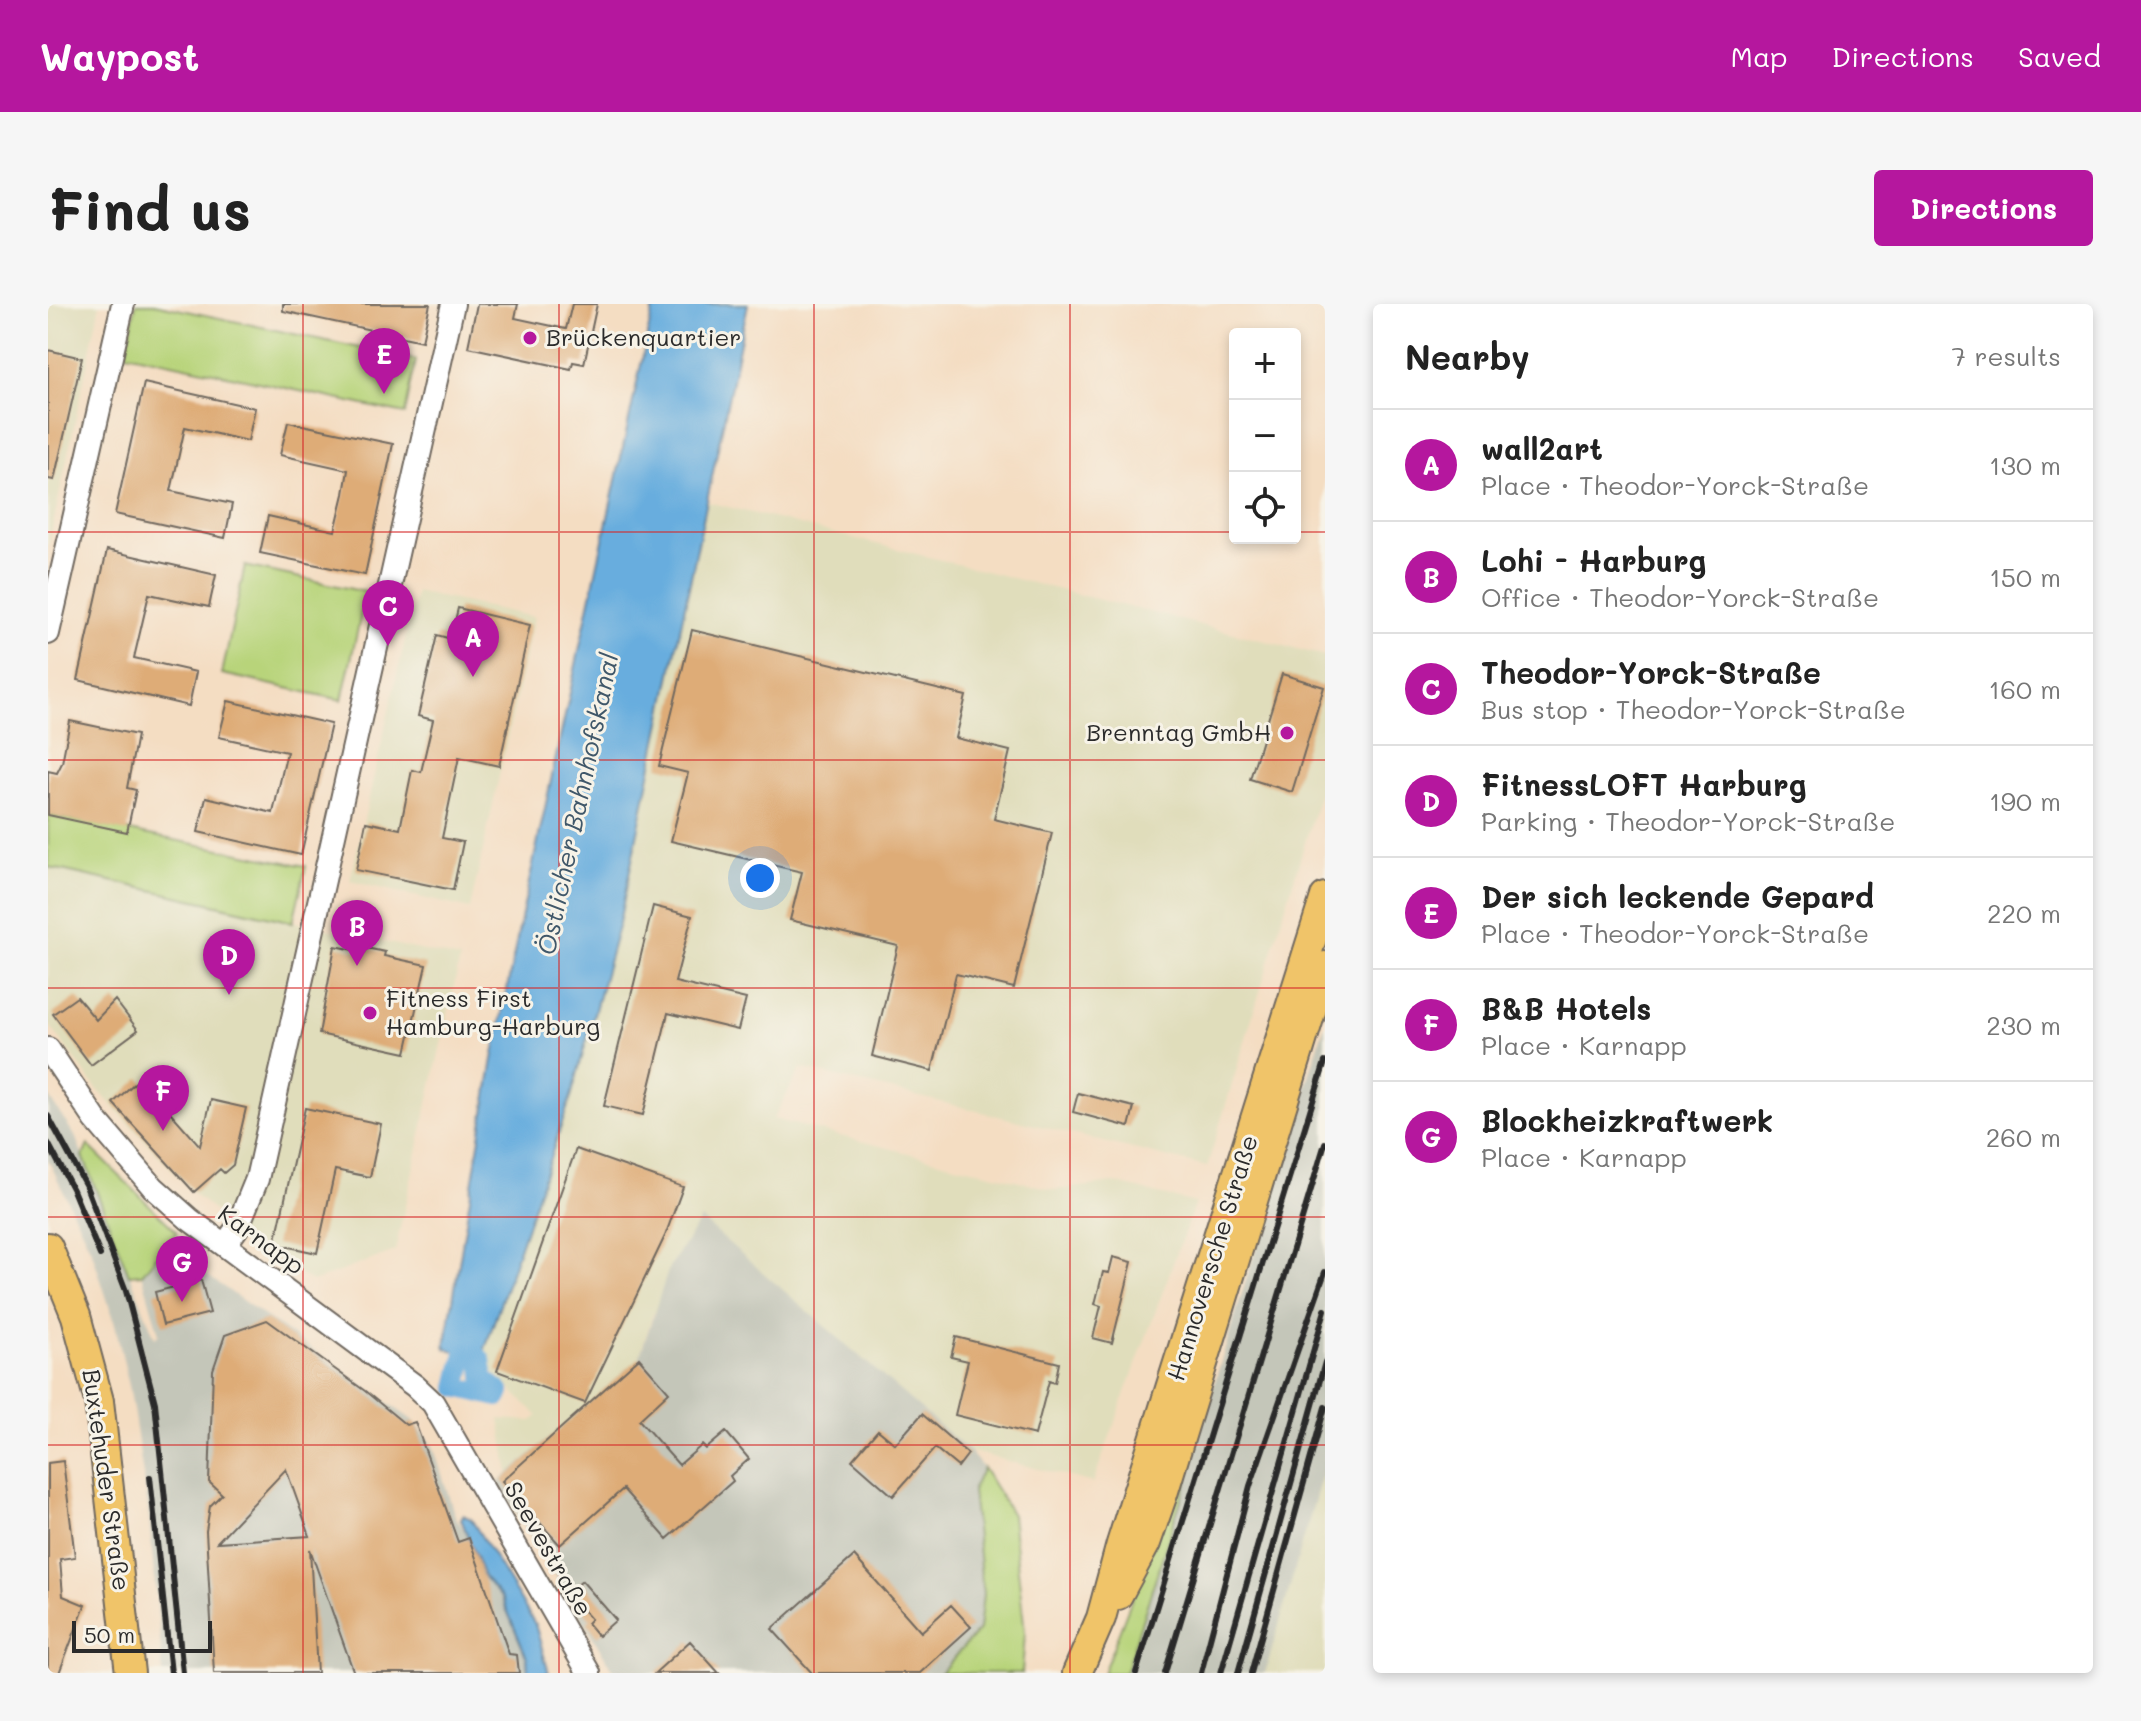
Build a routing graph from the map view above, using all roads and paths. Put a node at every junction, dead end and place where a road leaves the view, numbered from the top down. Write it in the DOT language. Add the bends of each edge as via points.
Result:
graph roads {
  1 [pos="123,304"];
  2 [pos="453,304"];
  3 [pos="48,633"];
  4 [pos="1325,897"];
  5 [pos="1325,966"];
  6 [pos="48,1049"];
  7 [pos="225,1245"];
  8 [pos="48,1247"];
  9 [pos="463,1452"];
  10 [pos="1101,1618"];
  11 [pos="130,1673"];
  12 [pos="589,1673"];
  13 [pos="1077,1673"];
  1 -- 3 [label="street"];
  2 -- 7 [label="street" via="257,1179"];
  4 -- 10 [label="main road, Hannoversche Straße"];
  5 -- 10 [label="main road, Hannoversche Straße" via="1163,1494 1127,1584"];
  6 -- 7 [label="street, Karnapp" via="119,1151 180,1211"];
  7 -- 9 [label="street, Karnapp" via="415,1386 433,1403"];
  8 -- 11 [label="main road, Buxtehuder Straße" via="76,1316 99,1401"];
  9 -- 12 [label="street, Seevestraße"];
  10 -- 13 [label="main road, Hannoversche Straße"];
}
